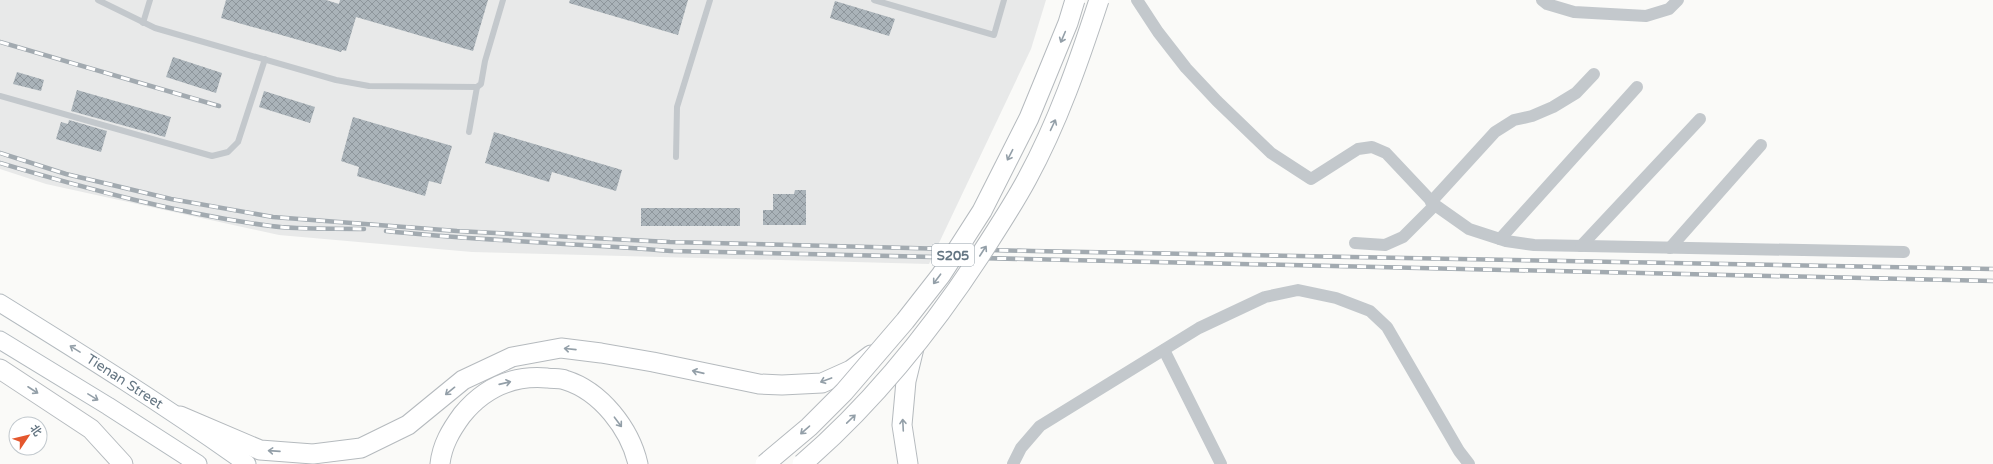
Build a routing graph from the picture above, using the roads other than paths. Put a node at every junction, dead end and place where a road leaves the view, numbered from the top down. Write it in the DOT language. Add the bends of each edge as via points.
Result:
graph roads {
  1 [pos="98,0"];
  2 [pos="150,0"];
  3 [pos="503,0"];
  4 [pos="710,0"];
  5 [pos="874,0"];
  6 [pos="1004,0"];
  7 [pos="1075,0"];
  8 [pos="1099,0"];
  9 [pos="1137,0"];
  10 [pos="1542,0"];
  11 [pos="1678,0"];
  12 [pos="143,23"];
  13 [pos="265,60"];
  14 [pos="1594,74"];
  15 [pos="477,87"];
  16 [pos="1637,87"];
  17 [pos="0,96"];
  18 [pos="1700,119"];
  19 [pos="468,132"];
  20 [pos="1761,145"];
  21 [pos="676,157"];
  22 [pos="1433,203"];
  23 [pos="1500,239"];
  24 [pos="1355,243"];
  25 [pos="1581,246"];
  26 [pos="1670,248"];
  27 [pos="1904,252"];
  28 [pos="0,303"];
  29 [pos="0,340"];
  30 [pos="883,346"];
  31 [pos="914,348"];
  32 [pos="1164,350"];
  33 [pos="0,369"];
  34 [pos="180,416"];
  35 [pos="123,464"];
  36 [pos="198,464"];
  37 [pos="248,464"];
  38 [pos="440,464"];
  39 [pos="638,464"];
  40 [pos="765,464"];
  41 [pos="802,464"];
  42 [pos="908,464"];
  43 [pos="1013,464"];
  44 [pos="1221,464"];
  45 [pos="1469,464"];
  1 -- 12 [label="lane"];
  2 -- 12 [label="lane"];
  3 -- 15 [label="lane" via="481,84"];
  4 -- 21 [label="lane" via="677,107"];
  5 -- 6 [label="lane" via="994,35"];
  7 -- 30 [label="main road, S205, one-way, bridge" via="1029,118 982,211 940,275"];
  31 -- 8 [label="main road, S205, one-way, bridge" via="961,284 1028,178 1060,108"];
  9 -- 22 [label="street" via="1186,68 1271,153 1311,180 1358,149 1372,147 1386,152"];
  10 -- 11 [label="street" via="1574,12 1646,16 1669,9"];
  12 -- 13 [label="lane"];
  13 -- 15 [label="lane" via="336,80 369,86"];
  13 -- 17 [label="lane" via="238,142 228,152 212,156"];
  14 -- 22 [label="street" via="1576,93 1553,107 1514,120 1495,132"];
  15 -- 19 [label="lane"];
  16 -- 23 [label="street"];
  18 -- 25 [label="street"];
  20 -- 26 [label="street"];
  22 -- 23 [label="street" via="1469,229"];
  22 -- 24 [label="street" via="1404,237 1385,245"];
  23 -- 25 [label="street" via="1534,245"];
  25 -- 26 [label="street"];
  26 -- 27 [label="street"];
  34 -- 28 [label="main road, Tienan Street, one-way"];
  29 -- 36 [label="main road, one-way"];
  30 -- 34 [label="main road, one-way, bridge" via="851,370 822,383 782,385 752,383 601,352 561,348 512,357 463,380 408,425 361,448 313,454 260,450"];
  30 -- 40 [label="main road, S205, one-way, bridge" via="839,397 809,427"];
  41 -- 31 [label="main road, S205, one-way, bridge" via="857,412"];
  42 -- 31 [label="main road, one-way" via="902,425 906,381"];
  32 -- 43 [label="street" via="1040,426 1021,448"];
  32 -- 44 [label="street"];
  32 -- 45 [label="street" via="1199,328 1265,297 1298,290 1336,298 1370,311 1387,327"];
  33 -- 35 [label="main road, one-way" via="91,429"];
  34 -- 37 [label="main road, Tienan Street"];
  38 -- 39 [label="main road, one-way" via="441,453 452,429 475,400 499,384 534,377 565,380 592,394 611,412 626,432"];
}
